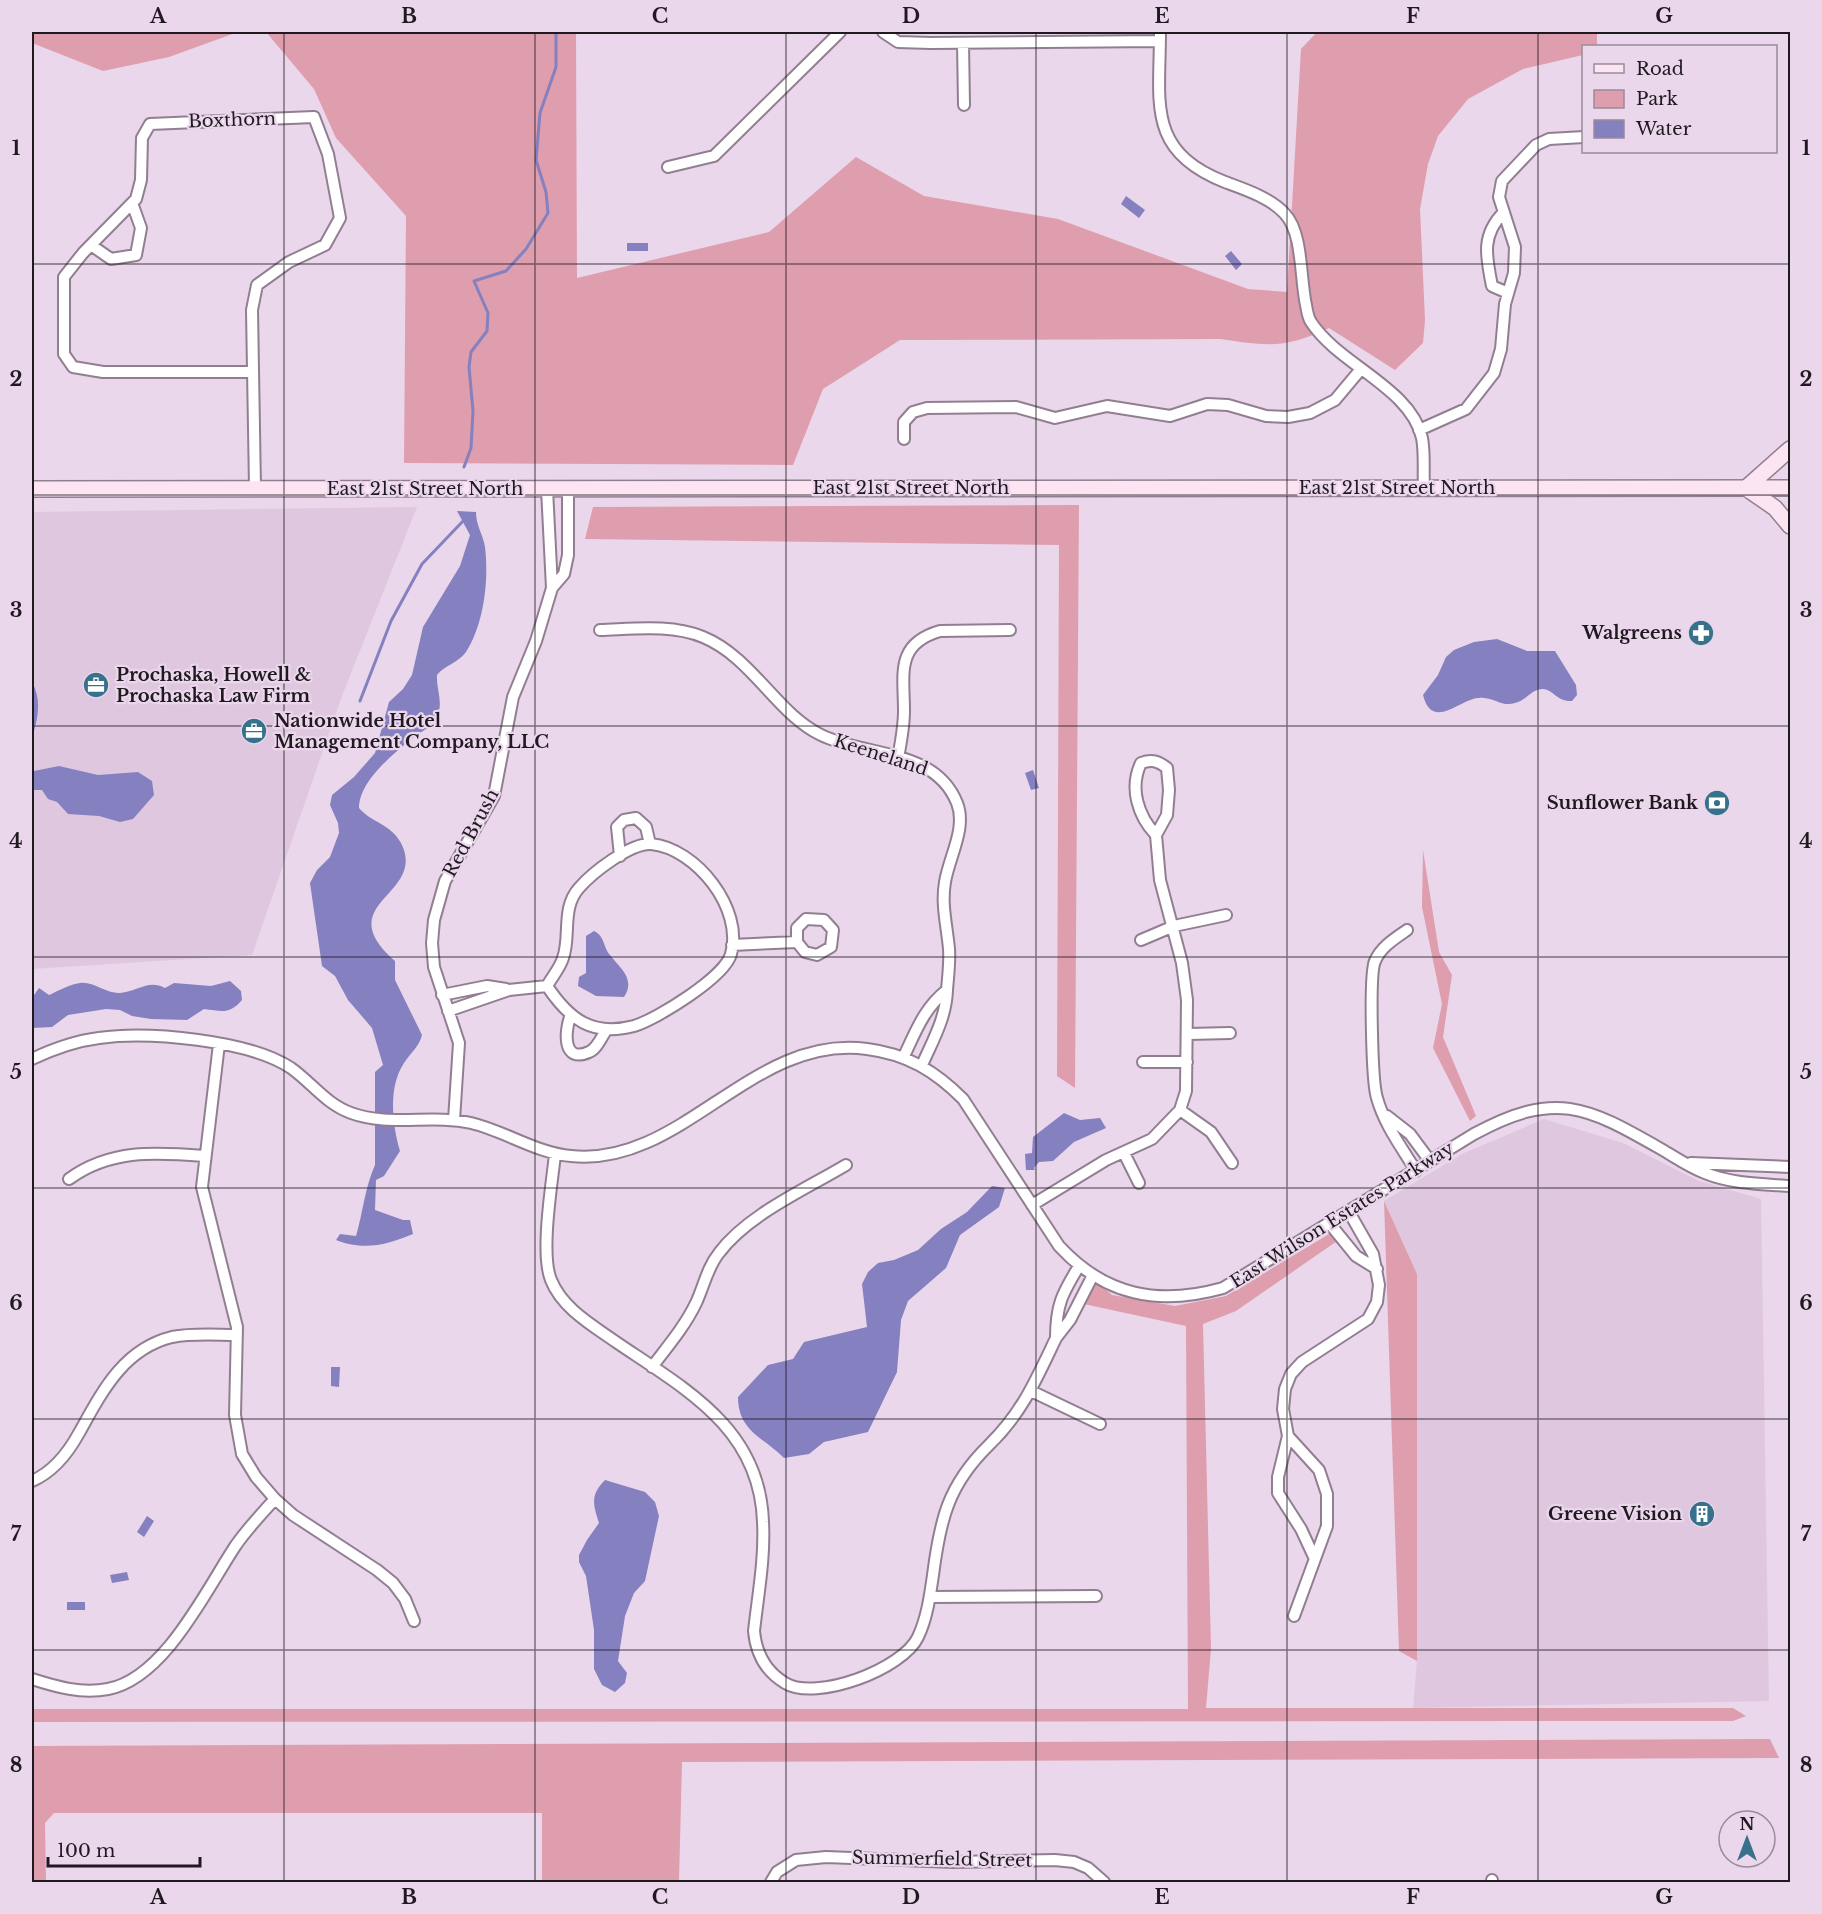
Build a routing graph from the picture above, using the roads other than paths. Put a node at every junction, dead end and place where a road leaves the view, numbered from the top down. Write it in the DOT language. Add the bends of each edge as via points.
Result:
graph roads {
  1 [pos="840,32"];
  2 [pos="883,32"];
  3 [pos="1160,36"];
  4 [pos="963,43"];
  5 [pos="964,105"];
  6 [pos="1582,137"];
  7 [pos="668,167"];
  8 [pos="132,203"];
  9 [pos="1504,212"];
  10 [pos="91,245"];
  11 [pos="1508,293"];
  12 [pos="1360,369"];
  13 [pos="253,372"];
  14 [pos="1419,430"];
  15 [pos="904,439"];
  16 [pos="1791,449"];
  17 [pos="255,488"];
  18 [pos="1424,488"];
  19 [pos="1746,488"];
  20 [pos="1791,488"];
  21 [pos="32,489"];
  22 [pos="547,489"];
  23 [pos="568,489"];
  24 [pos="1791,526"];
  25 [pos="552,588"];
  26 [pos="600,630"];
  27 [pos="1010,630"];
  28 [pos="898,758"];
  29 [pos="1156,835"];
  30 [pos="650,844"];
  31 [pos="620,856"];
  32 [pos="1226,915"];
  33 [pos="1174,926"];
  34 [pos="1407,930"];
  35 [pos="1141,940"];
  36 [pos="797,942"];
  37 [pos="732,945"];
  38 [pos="548,986"];
  39 [pos="509,990"];
  40 [pos="947,990"];
  41 [pos="442,995"];
  42 [pos="448,1011"];
  43 [pos="570,1017"];
  44 [pos="607,1029"];
  45 [pos="1230,1033"];
  46 [pos="1189,1034"];
  47 [pos="219,1044"];
  48 [pos="904,1056"];
  49 [pos="32,1059"];
  50 [pos="1143,1062"];
  51 [pos="1187,1062"];
  52 [pos="922,1065"];
  53 [pos="1180,1110"];
  54 [pos="1382,1113"];
  55 [pos="454,1120"];
  56 [pos="1124,1153"];
  57 [pos="555,1154"];
  58 [pos="204,1156"];
  59 [pos="1430,1161"];
  60 [pos="1685,1162"];
  61 [pos="1232,1163"];
  62 [pos="846,1165"];
  63 [pos="1791,1167"];
  64 [pos="1416,1171"];
  65 [pos="69,1179"];
  66 [pos="1139,1183"];
  67 [pos="1791,1186"];
  68 [pos="1032,1205"];
  69 [pos="1349,1212"];
  70 [pos="1329,1224"];
  71 [pos="1079,1266"];
  72 [pos="1377,1269"];
  73 [pos="1092,1277"];
  74 [pos="237,1335"];
  75 [pos="1056,1338"];
  76 [pos="652,1367"];
  77 [pos="1031,1391"];
  78 [pos="1100,1424"];
  79 [pos="1288,1436"];
  80 [pos="32,1481"];
  81 [pos="274,1499"];
  82 [pos="1314,1557"];
  83 [pos="1096,1596"];
  84 [pos="930,1597"];
  85 [pos="1294,1616"];
  86 [pos="414,1621"];
  87 [pos="32,1679"];
  88 [pos="771,1882"];
  89 [pos="1104,1882"];
  1 -- 7 [label="street" via="714,156"];
  2 -- 4 [label="street" via="898,42"];
  3 -- 4 [label="street"];
  3 -- 12 [label="street" via="1160,121 1176,153 1208,175 1253,193 1284,213 1297,234 1300,278 1309,321 1335,350"];
  4 -- 5 [label="street"];
  6 -- 9 [label="street" via="1549,139 1536,145 1502,180 1498,197"];
  8 -- 10 [label="street"];
  8 -- 10 [label="street" via="141,228 136,255 111,259"];
  8 -- 13 [label="street, Boxthorn" via="141,180 142,138 150,124 314,117 328,154 340,218 325,245 289,262 257,285 252,310"];
  9 -- 11 [label="street" via="1515,247"];
  9 -- 11 [label="street" via="1491,225 1486,259 1492,286"];
  10 -- 13 [label="street" via="64,277 64,354 76,368 103,372"];
  11 -- 14 [label="street" via="1494,373 1466,408"];
  12 -- 14 [label="street" via="1411,410"];
  12 -- 15 [label="street" via="1335,400 1288,417 1207,404 1170,416 1107,406 1055,418 1016,407 927,408 913,412 904,422"];
  13 -- 17 [label="street"];
  14 -- 18 [label="street"];
  16 -- 19 [label="main road"];
  17 -- 21 [label="main road, East 21st Street North"];
  17 -- 22 [label="main road, East 21st Street North"];
  18 -- 19 [label="main road, East 21st Street North"];
  18 -- 23 [label="main road, East 21st Street North"];
  19 -- 20 [label="main road, East 21st Street North"];
  19 -- 24 [label="main road" via="1775,508"];
  22 -- 23 [label="main road, East 21st Street North"];
  22 -- 25 [label="street, Red Brush"];
  23 -- 25 [label="street, Red Brush" via="568,555 564,574"];
  25 -- 41 [label="street, Red Brush" via="513,697 494,796 438,899 432,943"];
  26 -- 28 [label="street, Keeneland" via="675,630 703,637 745,666 793,715 818,734 853,748"];
  27 -- 28 [label="street" via="940,631 912,646 902,671 904,714"];
  28 -- 40 [label="street, Keeneland" via="928,767 940,776 958,805 960,822 943,907 949,952"];
  29 -- 29 [label="street" via="1167,815 1167,768 1159,761 1149,760 1137,771 1137,807"];
  29 -- 33 [label="street" via="1160,880"];
  30 -- 31 [label="street"];
  30 -- 31 [label="street" via="646,827 636,818 624,820 617,827"];
  30 -- 37 [label="street" via="691,860 702,873 729,914"];
  31 -- 38 [label="street" via="601,867 577,890 568,914 563,959"];
  32 -- 33 [label="street"];
  33 -- 35 [label="street"];
  33 -- 46 [label="street" via="1184,972"];
  34 -- 54 [label="street" via="1384,947 1370,976 1373,1084"];
  36 -- 37 [label="street"];
  37 -- 44 [label="street" via="728,963 720,973 695,990 636,1025"];
  38 -- 39 [label="street"];
  38 -- 43 [label="street"];
  39 -- 41 [label="street" via="487,987"];
  39 -- 42 [label="street"];
  40 -- 48 [label="street" via="923,1015"];
  40 -- 52 [label="street, Keeneland" via="940,1024"];
  41 -- 42 [label="street, Red Brush"];
  42 -- 55 [label="street, Red Brush" via="459,1043"];
  43 -- 44 [label="street"];
  43 -- 44 [label="street" via="566,1044 577,1053 589,1052"];
  45 -- 46 [label="street"];
  46 -- 51 [label="street"];
  47 -- 49 [label="street, East Wilson Estates Parkway" via="165,1037 100,1038 56,1048"];
  47 -- 55 [label="street, East Wilson Estates Parkway" via="290,1068 331,1103 366,1118"];
  47 -- 58 [label="street"];
  48 -- 52 [label="street, East Wilson Estates Parkway"];
  48 -- 57 [label="street, East Wilson Estates Parkway" via="854,1047 801,1055 777,1064 644,1143 599,1156"];
  50 -- 51 [label="street"];
  51 -- 53 [label="street" via="1186,1091"];
  52 -- 68 [label="street, East Wilson Estates Parkway" via="963,1099"];
  53 -- 56 [label="street" via="1152,1139"];
  53 -- 61 [label="street" via="1211,1132"];
  54 -- 59 [label="street" via="1410,1134"];
  54 -- 64 [label="street"];
  55 -- 57 [label="street, East Wilson Estates Parkway" via="496,1130"];
  56 -- 66 [label="street"];
  56 -- 68 [label="street"];
  57 -- 76 [label="street" via="548,1228 550,1278 559,1296 575,1312"];
  58 -- 65 [label="street" via="151,1151 127,1155 101,1161"];
  58 -- 74 [label="street" via="202,1187 206,1211 232,1300"];
  59 -- 60 [label="street, East Wilson Estates Parkway" via="1503,1118 1550,1107 1586,1111 1607,1119"];
  59 -- 64 [label="street, East Wilson Estates Parkway"];
  60 -- 63 [label="street, East Wilson Estates Parkway"];
  60 -- 67 [label="street, East Wilson Estates Parkway" via="1723,1179"];
  62 -- 76 [label="street" via="736,1233 718,1253 685,1323"];
  64 -- 69 [label="street, East Wilson Estates Parkway"];
  68 -- 71 [label="street, East Wilson Estates Parkway" via="1059,1246"];
  69 -- 70 [label="street, East Wilson Estates Parkway"];
  69 -- 72 [label="street" via="1373,1254"];
  70 -- 72 [label="street" via="1356,1256"];
  70 -- 73 [label="street, East Wilson Estates Parkway" via="1223,1288 1196,1296 1137,1294"];
  71 -- 73 [label="street, East Wilson Estates Parkway"];
  71 -- 75 [label="street" via="1060,1299"];
  72 -- 79 [label="street" via="1377,1302 1368,1319 1302,1362 1291,1374 1283,1409"];
  73 -- 75 [label="street"];
  74 -- 80 [label="street" via="174,1337 137,1353 103,1390 68,1452"];
  74 -- 81 [label="street" via="236,1434 242,1454"];
  75 -- 77 [label="street"];
  76 -- 84 [label="street" via="694,1395 726,1425 752,1466 764,1521 754,1631 756,1647 762,1661 781,1680 806,1690 823,1689 843,1685 891,1662 917,1639"];
  77 -- 78 [label="street"];
  77 -- 84 [label="street" via="1007,1428 961,1476 947,1502"];
  79 -- 82 [label="street" via="1278,1493"];
  79 -- 82 [label="street" via="1318,1470 1327,1494 1327,1526"];
  81 -- 86 [label="street" via="393,1583"];
  81 -- 87 [label="street" via="250,1525 171,1644 144,1673 110,1689 87,1691"];
  82 -- 85 [label="street"];
  83 -- 84 [label="street"];
  88 -- 89 [label="street, Summerfield Street" via="777,1872 796,1860 826,1857 953,1862 1055,1860 1088,1868"];
}
